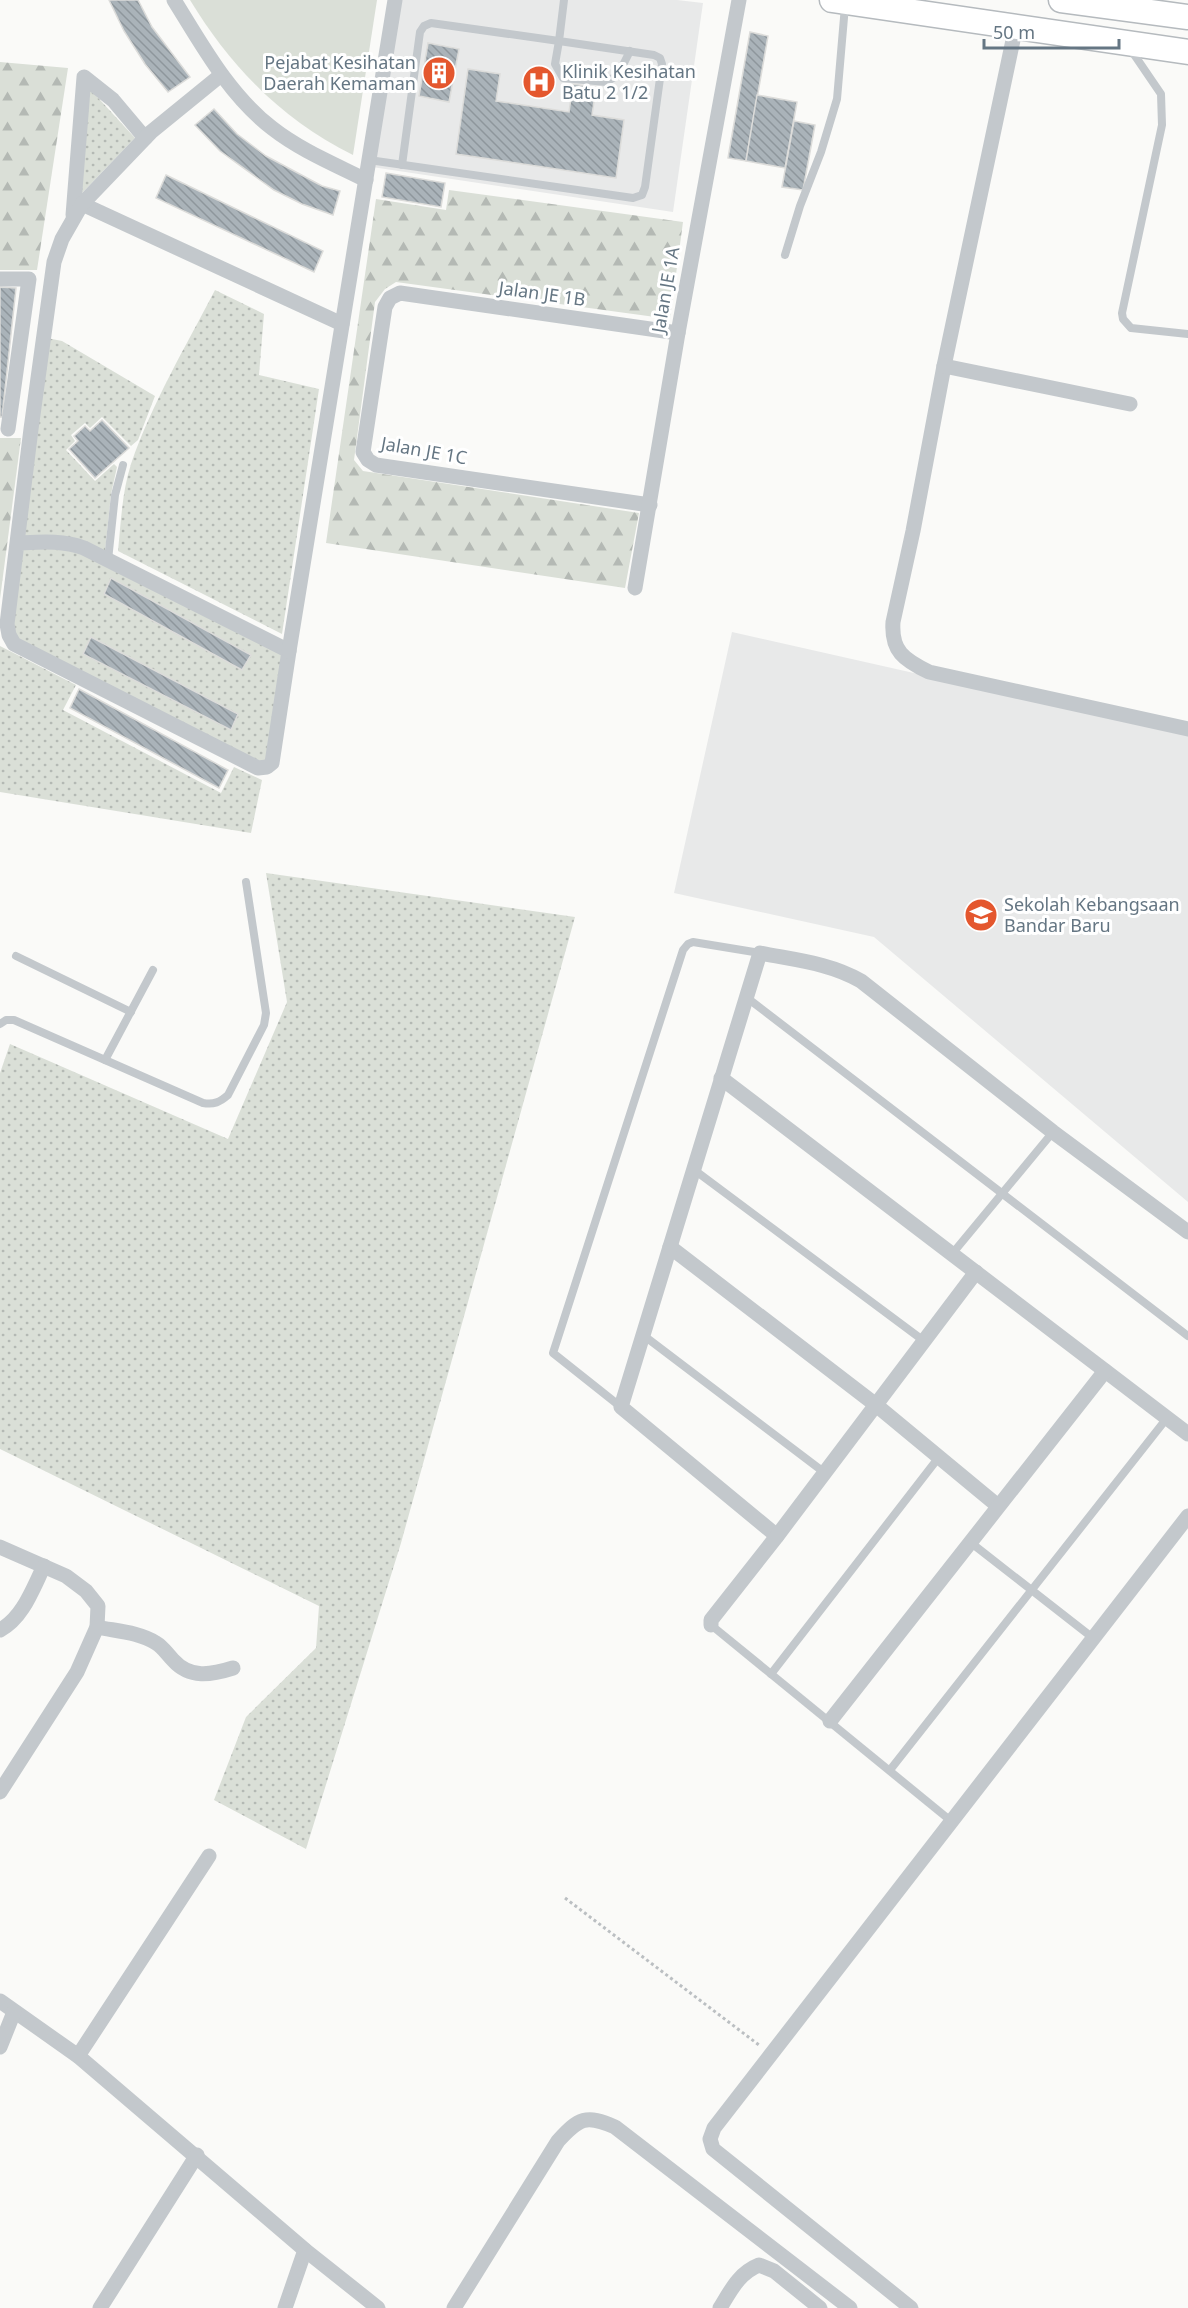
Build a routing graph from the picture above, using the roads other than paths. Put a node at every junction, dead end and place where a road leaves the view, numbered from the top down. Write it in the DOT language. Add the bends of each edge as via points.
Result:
graph roads {
  1 [pos="174,0"];
  2 [pos="395,0"];
  3 [pos="564,0"];
  4 [pos="739,0"];
  5 [pos="1061,0"];
  6 [pos="839,1"];
  7 [pos="1183,17"];
  8 [pos="1016,26"];
  9 [pos="559,41"];
  10 [pos="1126,43"];
  11 [pos="630,51"];
  12 [pos="1188,52"];
  13 [pos="221,75"];
  14 [pos="145,138"];
  15 [pos="369,160"];
  16 [pos="402,165"];
  17 [pos="366,180"];
  18 [pos="82,204"];
  19 [pos="73,219"];
  20 [pos="785,255"];
  21 [pos="0,279"];
  22 [pos="400,293"];
  23 [pos="342,324"];
  24 [pos="678,333"];
  25 [pos="1188,334"];
  26 [pos="944,366"];
  27 [pos="1130,404"];
  28 [pos="4,429"];
  29 [pos="31,429"];
  30 [pos="123,465"];
  31 [pos="650,505"];
  32 [pos="18,543"];
  33 [pos="108,560"];
  34 [pos="635,588"];
  35 [pos="289,651"];
  36 [pos="1188,729"];
  37 [pos="246,882"];
  38 [pos="760,953"];
  39 [pos="16,956"];
  40 [pos="153,970"];
  41 [pos="747,997"];
  42 [pos="131,1012"];
  43 [pos="0,1024"];
  44 [pos="105,1060"];
  45 [pos="721,1078"];
  46 [pos="1053,1132"];
  47 [pos="693,1169"];
  48 [pos="1002,1193"];
  49 [pos="1188,1232"];
  50 [pos="670,1247"];
  51 [pos="952,1254"];
  52 [pos="976,1272"];
  53 [pos="643,1335"];
  54 [pos="1188,1336"];
  55 [pos="924,1341"];
  56 [pos="1105,1371"];
  57 [pos="876,1405"];
  58 [pos="621,1407"];
  59 [pos="1167,1418"];
  60 [pos="1188,1434"];
  61 [pos="939,1457"];
  62 [pos="825,1473"];
  63 [pos="999,1506"];
  64 [pos="1188,1516"];
  65 [pos="777,1536"];
  66 [pos="970,1542"];
  67 [pos="0,1547"];
  68 [pos="44,1566"];
  69 [pos="1032,1590"];
  70 [pos="711,1625"];
  71 [pos="97,1628"];
  72 [pos="0,1630"];
  73 [pos="1094,1638"];
  74 [pos="233,1668"];
  75 [pos="771,1674"];
  76 [pos="830,1721"];
  77 [pos="890,1770"];
  78 [pos="0,1792"];
  79 [pos="951,1821"];
  80 [pos="209,1856"];
  81 [pos="0,2001"];
  82 [pos="14,2012"];
  83 [pos="0,2047"];
  84 [pos="78,2056"];
  85 [pos="197,2155"];
  86 [pos="304,2250"];
  87 [pos="100,2308"];
  88 [pos="285,2308"];
  89 [pos="378,2308"];
  90 [pos="454,2308"];
  91 [pos="720,2308"];
  92 [pos="820,2308"];
  93 [pos="850,2308"];
  94 [pos="911,2308"];
  1 -- 13 [label="street"];
  2 -- 15 [label="street"];
  3 -- 9 [label="lane"];
  4 -- 24 [label="street, Jalan JE 1A"];
  5 -- 7 [label="main road"];
  6 -- 8 [label="main road"];
  6 -- 20 [label="lane" via="837,99"];
  8 -- 10 [label="main road"];
  8 -- 26 [label="street"];
  9 -- 11 [label="lane"];
  9 -- 11 [label="lane" via="555,64 563,78 606,82 618,75"];
  9 -- 16 [label="lane" via="431,23 424,26 420,32"];
  10 -- 12 [label="main road"];
  10 -- 25 [label="lane" via="1161,93 1162,125 1123,319 1131,328"];
  11 -- 16 [label="lane" via="654,55 662,64 642,195 633,198"];
  13 -- 14 [label="street"];
  13 -- 17 [label="street" via="271,128"];
  14 -- 18 [label="street"];
  14 -- 19 [label="street" via="113,100 84,77"];
  15 -- 16 [label="lane"];
  15 -- 17 [label="street"];
  17 -- 23 [label="street"];
  18 -- 19 [label="street"];
  18 -- 23 [label="street"];
  19 -- 29 [label="street" via="54,262"];
  21 -- 28 [label="street" via="29,279"];
  22 -- 24 [label="street, Jalan JE 1B"];
  22 -- 31 [label="street, Jalan JE 1C" via="390,298 385,307 363,452 368,460 376,465"];
  23 -- 35 [label="street"];
  24 -- 31 [label="street, Jalan JE 1A"];
  26 -- 27 [label="street"];
  26 -- 36 [label="street" via="893,622 892,634 901,654 911,664 929,672"];
  28 -- 29 [label="street"];
  29 -- 32 [label="street"];
  30 -- 33 [label="lane" via="115,495"];
  31 -- 34 [label="street, Jalan JE 1A"];
  32 -- 33 [label="street" via="71,543"];
  32 -- 35 [label="street" via="8,624 14,644 258,768 272,763"];
  33 -- 35 [label="street"];
  37 -- 44 [label="lane" via="266,1013 264,1025 228,1095 212,1104 203,1103"];
  38 -- 41 [label="street"];
  38 -- 46 [label="street" via="828,966 854,977"];
  38 -- 58 [label="lane" via="693,942 683,950 552,1353"];
  39 -- 42 [label="lane"];
  40 -- 42 [label="lane"];
  41 -- 45 [label="street"];
  41 -- 48 [label="lane"];
  42 -- 44 [label="lane"];
  43 -- 44 [label="lane" via="14,1020"];
  45 -- 47 [label="street"];
  45 -- 51 [label="street"];
  46 -- 48 [label="lane"];
  46 -- 49 [label="street"];
  47 -- 50 [label="street"];
  47 -- 55 [label="lane"];
  48 -- 51 [label="lane"];
  48 -- 54 [label="lane"];
  50 -- 53 [label="street"];
  50 -- 57 [label="street"];
  51 -- 52 [label="street"];
  52 -- 55 [label="street"];
  52 -- 56 [label="street"];
  53 -- 58 [label="street"];
  53 -- 62 [label="lane"];
  55 -- 57 [label="street"];
  56 -- 59 [label="street"];
  56 -- 63 [label="street"];
  57 -- 61 [label="street"];
  57 -- 62 [label="street"];
  58 -- 65 [label="street"];
  59 -- 60 [label="street"];
  59 -- 69 [label="lane"];
  61 -- 63 [label="street"];
  61 -- 75 [label="lane"];
  62 -- 65 [label="street"];
  63 -- 66 [label="street"];
  64 -- 73 [label="street"];
  65 -- 70 [label="street"];
  66 -- 69 [label="lane"];
  66 -- 76 [label="street"];
  67 -- 68 [label="street"];
  68 -- 71 [label="street" via="87,1591 98,1606"];
  68 -- 72 [label="street" via="16,1617"];
  69 -- 73 [label="lane"];
  69 -- 77 [label="lane"];
  70 -- 75 [label="lane"];
  71 -- 74 [label="street" via="144,1637 157,1643 185,1670 199,1675"];
  71 -- 78 [label="street" via="77,1672"];
  73 -- 79 [label="street"];
  75 -- 76 [label="lane"];
  76 -- 77 [label="lane"];
  77 -- 79 [label="lane"];
  79 -- 94 [label="street" via="714,2128 710,2139 713,2149"];
  80 -- 84 [label="street"];
  81 -- 82 [label="street"];
  82 -- 83 [label="street"];
  82 -- 84 [label="street"];
  84 -- 85 [label="street"];
  85 -- 86 [label="street"];
  85 -- 87 [label="street"];
  86 -- 88 [label="street"];
  86 -- 89 [label="street"];
  90 -- 93 [label="street" via="558,2141 574,2123 587,2119 615,2127"];
  91 -- 92 [label="street" via="738,2279 759,2265 774,2271"];
}
